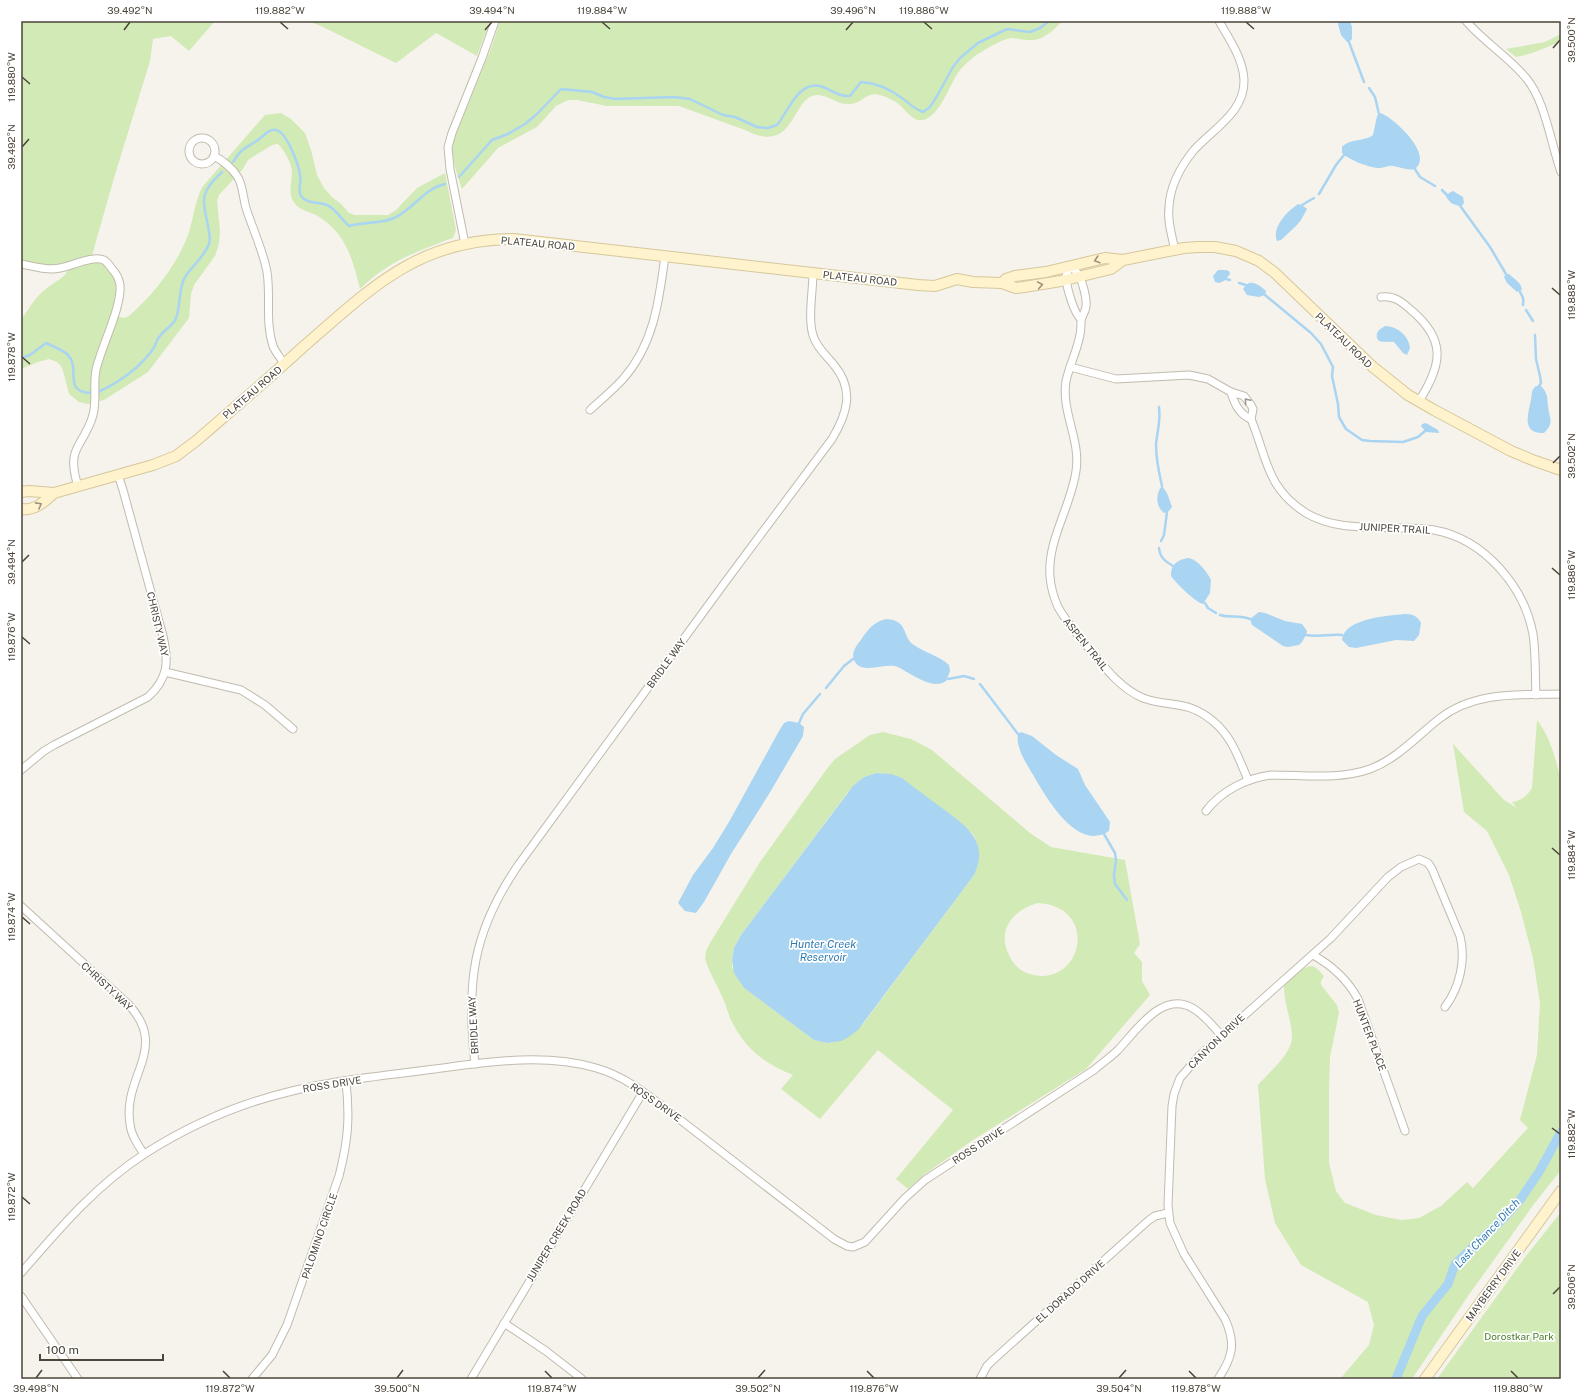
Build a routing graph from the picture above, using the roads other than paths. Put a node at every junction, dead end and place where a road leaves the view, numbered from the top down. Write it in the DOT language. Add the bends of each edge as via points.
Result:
graph roads {
  1 [pos="495,21"];
  2 [pos="1219,21"];
  3 [pos="1466,21"];
  4 [pos="214,156"];
  5 [pos="1561,172"];
  6 [pos="465,244"];
  7 [pos="1174,250"];
  8 [pos="665,256"];
  9 [pos="1124,260"];
  10 [pos="21,264"];
  11 [pos="1070,267"];
  12 [pos="813,273"];
  13 [pos="1080,276"];
  14 [pos="1066,279"];
  15 [pos="1002,283"];
  16 [pos="1381,297"];
  17 [pos="1081,319"];
  18 [pos="284,364"];
  19 [pos="1070,366"];
  20 [pos="1231,392"];
  21 [pos="1419,401"];
  22 [pos="590,410"];
  23 [pos="1251,418"];
  24 [pos="1561,470"];
  25 [pos="118,475"];
  26 [pos="78,486"];
  27 [pos="21,492"];
  28 [pos="54,493"];
  29 [pos="21,509"];
  30 [pos="165,672"];
  31 [pos="1561,694"];
  32 [pos="1536,695"];
  33 [pos="293,729"];
  34 [pos="21,770"];
  35 [pos="1248,780"];
  36 [pos="1206,811"];
  37 [pos="21,906"];
  38 [pos="1313,954"];
  39 [pos="1445,1007"];
  40 [pos="1221,1035"];
  41 [pos="475,1064"];
  42 [pos="346,1082"];
  43 [pos="643,1092"];
  44 [pos="1405,1131"];
  45 [pos="144,1154"];
  46 [pos="1561,1191"];
  47 [pos="1168,1213"];
  48 [pos="21,1273"];
  49 [pos="21,1296"];
  50 [pos="504,1323"];
  51 [pos="78,1379"];
  52 [pos="252,1379"];
  53 [pos="471,1379"];
  54 [pos="582,1379"];
  55 [pos="980,1379"];
  56 [pos="1218,1379"];
  57 [pos="1425,1379"];
  1 -- 6 [label="street" via="448,147"];
  2 -- 7 [label="street" via="1242,65 1243,89 1230,115 1194,150 1177,176 1168,208"];
  3 -- 5 [label="street" via="1519,70 1532,86 1540,103"];
  4 -- 18 [label="street" via="225,163 240,180 246,209 267,272 270,333 274,347"];
  6 -- 8 [label="street, PLATEAU ROAD" via="514,239"];
  6 -- 18 [label="street, PLATEAU ROAD" via="418,259 389,275"];
  7 -- 9 [label="street, PLATEAU ROAD"];
  7 -- 21 [label="street, PLATEAU ROAD" via="1215,247 1236,251 1259,261 1373,368"];
  8 -- 12 [label="street, PLATEAU ROAD"];
  8 -- 22 [label="street" via="655,318 643,351 623,379"];
  9 -- 11 [label="street, PLATEAU ROAD, one-way" via="1105,258"];
  9 -- 13 [label="street, PLATEAU ROAD" via="1111,268"];
  10 -- 26 [label="street" via="58,269 98,258 109,264 119,282 119,298 95,374 93,415 74,454 73,465"];
  11 -- 13 [label="street"];
  11 -- 14 [label="street"];
  11 -- 15 [label="street, PLATEAU ROAD" via="1015,276"];
  12 -- 15 [label="street, PLATEAU ROAD" via="935,286 957,279"];
  12 -- 41 [label="street, BRIDLE WAY" via="813,337 843,380 847,399 844,418 832,439 638,701 502,891 486,924 473,973 470,1017"];
  13 -- 14 [label="street, PLATEAU ROAD"];
  13 -- 17 [label="street, ASPEN TRAIL" via="1086,307"];
  15 -- 14 [label="street, PLATEAU ROAD, one-way" via="1016,288"];
  14 -- 17 [label="street" via="1075,311"];
  16 -- 21 [label="street" via="1392,297 1404,303 1423,321 1432,335 1437,350 1437,364 1433,378"];
  17 -- 19 [label="street, ASPEN TRAIL" via="1079,340"];
  18 -- 25 [label="street, PLATEAU ROAD" via="176,456"];
  19 -- 20 [label="street, JUNIPER TRAIL" via="1126,380 1199,376"];
  19 -- 35 [label="street, ASPEN TRAIL" via="1066,399 1075,436 1077,459 1073,484 1050,565 1051,587 1058,606 1070,626 1122,685 1145,698 1195,709 1223,730 1234,746"];
  20 -- 23 [label="street" via="1237,408"];
  23 -- 20 [label="street, JUNIPER TRAIL, one-way" via="1253,409 1248,401"];
  21 -- 24 [label="street, PLATEAU ROAD" via="1523,457"];
  23 -- 32 [label="street, JUNIPER TRAIL" via="1270,474 1289,498 1306,513 1326,522 1347,526 1425,529 1444,533 1476,548 1502,571 1523,602 1530,622 1535,646"];
  25 -- 26 [label="street, PLATEAU ROAD"];
  25 -- 30 [label="street, CHRISTY WAY" via="164,642 167,662"];
  26 -- 28 [label="street, PLATEAU ROAD"];
  27 -- 28 [label="street, PLATEAU ROAD"];
  29 -- 28 [label="street, PLATEAU ROAD, one-way" via="38,506"];
  30 -- 33 [label="street" via="241,690 265,705"];
  30 -- 34 [label="street, CHRISTY WAY" via="159,686 148,697 54,745"];
  31 -- 32 [label="street"];
  32 -- 35 [label="street" via="1495,696 1455,708 1439,718 1390,759 1363,771 1330,776 1271,774"];
  35 -- 36 [label="street" via="1218,799"];
  37 -- 45 [label="street, CHRISTY WAY" via="127,1003 141,1019 146,1042 131,1096 129,1116 130,1126"];
  38 -- 39 [label="street, CANYON DRIVE" via="1388,877 1415,860 1423,860 1428,863 1435,875 1462,945 1458,985"];
  38 -- 40 [label="street, CANYON DRIVE"];
  38 -- 44 [label="street, HUNTER PLACE" via="1342,976 1358,999"];
  40 -- 43 [label="street, ROSS DRIVE" via="1202,1015 1185,1004 1177,1003 1159,1009 1094,1070 925,1180 865,1242 853,1247 834,1239"];
  40 -- 47 [label="street, CANYON DRIVE" via="1192,1063 1176,1086 1172,1106"];
  41 -- 42 [label="street, ROSS DRIVE"];
  41 -- 43 [label="street, ROSS DRIVE" via="532,1060 581,1064 613,1074"];
  42 -- 45 [label="street, ROSS DRIVE" via="293,1090 246,1105 192,1128"];
  42 -- 52 [label="street, PALOMINO CIRCLE" via="348,1131 339,1176 288,1325 272,1355"];
  43 -- 50 [label="street, JUNIPER CREEK ROAD"];
  45 -- 48 [label="street, ROSS DRIVE" via="76,1210"];
  46 -- 57 [label="street, MAYBERRY DRIVE"];
  47 -- 55 [label="street, EL DORADO DRIVE" via="1149,1220 1092,1270 993,1360"];
  47 -- 56 [label="street, CANYON DRIVE" via="1184,1254 1225,1319 1232,1336 1232,1353"];
  49 -- 51 [label="street"];
  50 -- 53 [label="street, JUNIPER CREEK ROAD"];
  50 -- 54 [label="street"];
}
